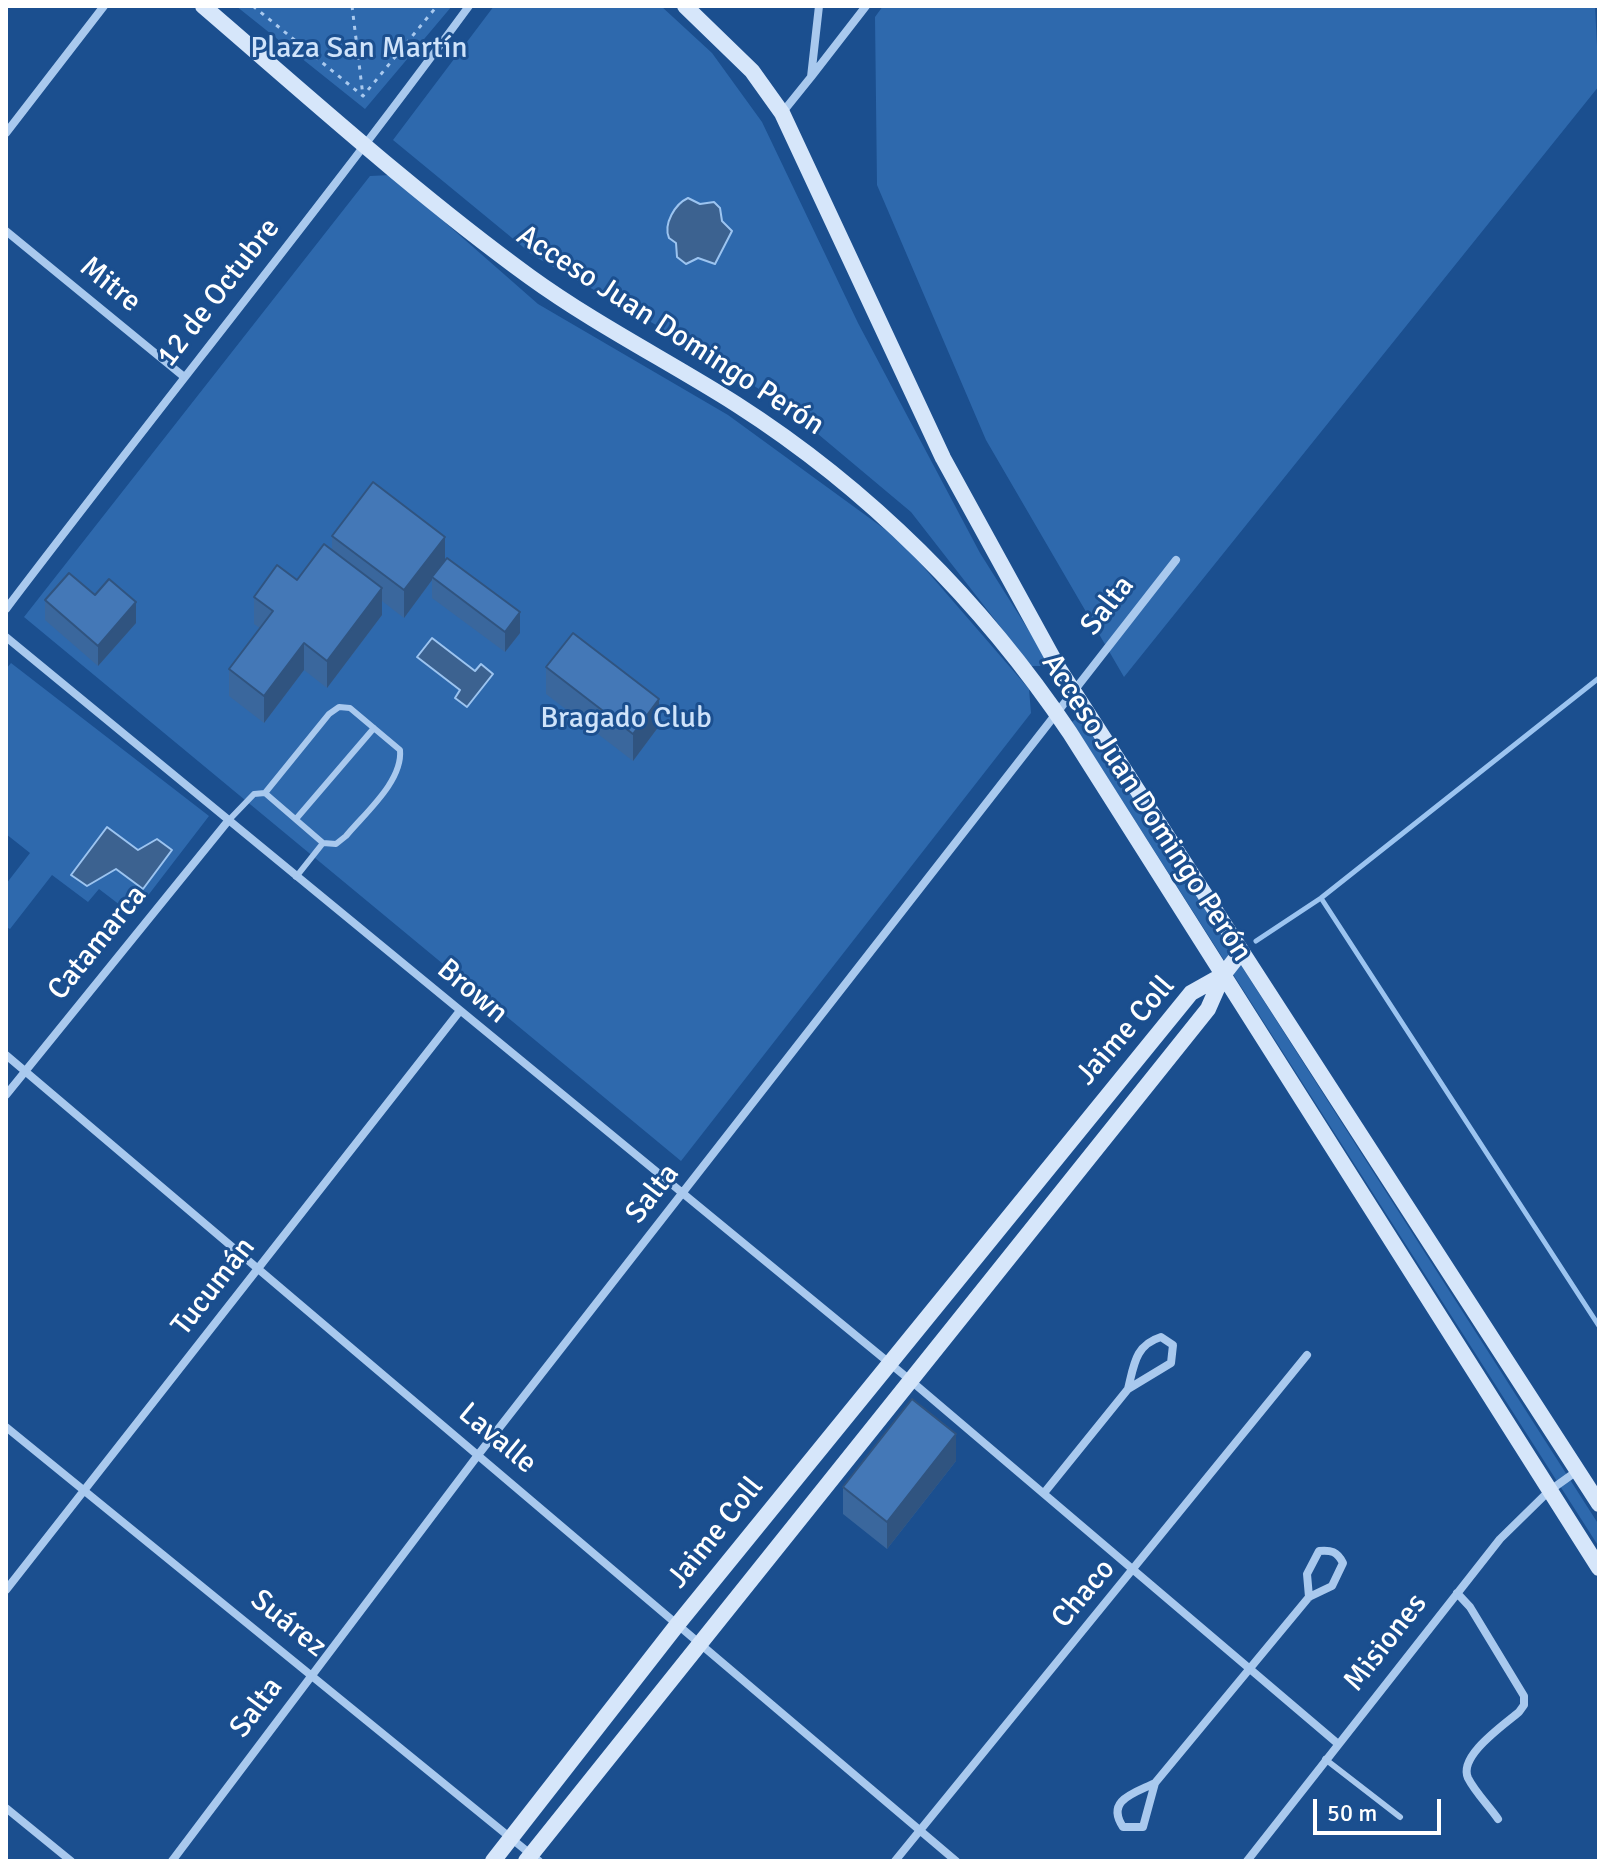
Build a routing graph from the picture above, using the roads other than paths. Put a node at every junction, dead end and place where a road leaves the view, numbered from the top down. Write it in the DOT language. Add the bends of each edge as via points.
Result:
graph roads {
  1 [pos="104,6"];
  2 [pos="203,6"];
  3 [pos="469,6"];
  4 [pos="685,6"];
  5 [pos="819,6"];
  6 [pos="866,6"];
  7 [pos="811,77"];
  8 [pos="782,113"];
  9 [pos="6,133"];
  10 [pos="366,146"];
  11 [pos="6,231"];
  12 [pos="183,376"];
  13 [pos="1176,560"];
  14 [pos="6,609"];
  15 [pos="6,637"];
  16 [pos="1073,689"];
  17 [pos="1055,711"];
  18 [pos="374,728"];
  19 [pos="265,793"];
  20 [pos="296,819"];
  21 [pos="228,821"];
  22 [pos="323,843"];
  23 [pos="296,877"];
  24 [pos="1241,952"];
  25 [pos="1223,975"];
  26 [pos="459,1012"];
  27 [pos="6,1055"];
  28 [pos="25,1071"];
  29 [pos="6,1095"];
  30 [pos="682,1195"];
  31 [pos="259,1268"];
  32 [pos="1307,1355"];
  33 [pos="889,1363"];
  34 [pos="910,1380"];
  35 [pos="1128,1389"];
  36 [pos="6,1427"];
  37 [pos="478,1455"];
  38 [pos="1578,1471"];
  39 [pos="1549,1491"];
  40 [pos="84,1492"];
  41 [pos="1044,1493"];
  42 [pos="1599,1504"];
  43 [pos="1599,1568"];
  44 [pos="1135,1570"];
  45 [pos="6,1590"];
  46 [pos="1457,1593"];
  47 [pos="1309,1597"];
  48 [pos="677,1625"];
  49 [pos="698,1644"];
  50 [pos="1248,1667"];
  51 [pos="312,1674"];
  52 [pos="1337,1743"];
  53 [pos="1325,1759"];
  54 [pos="1155,1783"];
  55 [pos="6,1808"];
  56 [pos="1400,1817"];
  57 [pos="1498,1819"];
  58 [pos="920,1830"];
  59 [pos="510,1838"];
  60 [pos="532,1859"];
  61 [pos="71,1861"];
  62 [pos="172,1861"];
  63 [pos="493,1861"];
  64 [pos="895,1861"];
  65 [pos="956,1861"];
  66 [pos="1247,1861"];
  1 -- 9 [label="street"];
  2 -- 10 [label="main road, Acceso Juan Domingo Perón"];
  3 -- 10 [label="street, 12 de Octubre"];
  4 -- 8 [label="main road, Acceso Juan Domingo Perón" via="752,71"];
  5 -- 7 [label="street"];
  6 -- 7 [label="street"];
  7 -- 8 [label="street"];
  8 -- 16 [label="main road, Acceso Juan Domingo Perón" via="943,458"];
  10 -- 12 [label="street, 12 de Octubre"];
  10 -- 17 [label="main road, Acceso Juan Domingo Perón" via="528,275 736,404 863,496 930,560"];
  11 -- 12 [label="street, Mitre"];
  12 -- 14 [label="street, 12 de Octubre"];
  13 -- 16 [label="street, Salta"];
  15 -- 21 [label="street, Brown"];
  16 -- 17 [label="street, Salta"];
  16 -- 24 [label="main road, Acceso Juan Domingo Perón"];
  17 -- 25 [label="main road, Acceso Juan Domingo Perón"];
  17 -- 30 [label="street, Salta"];
  18 -- 19 [label="lane" via="350,708 339,707"];
  18 -- 20 [label="lane"];
  18 -- 22 [label="lane" via="400,750 397,774 346,836 336,844"];
  19 -- 20 [label="lane"];
  19 -- 21 [label="lane" via="254,794"];
  20 -- 22 [label="lane"];
  21 -- 23 [label="street, Brown"];
  21 -- 28 [label="street, Catamarca"];
  22 -- 23 [label="lane"];
  23 -- 26 [label="street, Brown"];
  24 -- 25 [label="main road"];
  24 -- 38 [label="main road, Acceso Juan Domingo Perón"];
  25 -- 33 [label="main road, Jaime Coll" via="1191,993"];
  25 -- 34 [label="main road, Jaime Coll" via="1208,1009"];
  25 -- 39 [label="main road, Acceso Juan Domingo Perón"];
  26 -- 30 [label="street, Brown"];
  26 -- 31 [label="street, Tucumán"];
  27 -- 28 [label="street, Lavalle"];
  28 -- 29 [label="street, Catamarca"];
  28 -- 31 [label="street, Lavalle"];
  30 -- 33 [label="street, Brown"];
  30 -- 37 [label="street, Salta"];
  31 -- 37 [label="street, Lavalle"];
  31 -- 40 [label="street, Tucumán"];
  32 -- 44 [label="street, Chaco"];
  33 -- 34 [label="street, Brown"];
  33 -- 48 [label="main road, Jaime Coll"];
  34 -- 41 [label="street, Brown"];
  34 -- 49 [label="main road, Jaime Coll"];
  35 -- 35 [label="street" via="1171,1363 1173,1345 1161,1337 1147,1341 1138,1351"];
  35 -- 41 [label="street"];
  36 -- 40 [label="street, Suárez"];
  37 -- 48 [label="street, Lavalle"];
  37 -- 51 [label="street, Salta"];
  38 -- 39 [label="street, Misiones"];
  38 -- 42 [label="main road, Acceso Juan Domingo Perón"];
  39 -- 43 [label="main road, Acceso Juan Domingo Perón"];
  39 -- 46 [label="street, Misiones" via="1500,1539"];
  40 -- 45 [label="street, Tucumán"];
  40 -- 51 [label="street, Suárez"];
  41 -- 44 [label="street, Brown"];
  44 -- 50 [label="street, Brown"];
  44 -- 58 [label="street, Chaco"];
  46 -- 52 [label="street, Misiones"];
  46 -- 57 [label="street" via="1524,1696 1519,1712 1467,1764 1467,1776"];
  47 -- 47 [label="street" via="1307,1574 1319,1551 1339,1555 1343,1563 1332,1586"];
  47 -- 50 [label="street"];
  48 -- 49 [label="street, Lavalle"];
  48 -- 59 [label="main road, Jaime Coll"];
  49 -- 58 [label="street, Lavalle"];
  49 -- 60 [label="main road, Jaime Coll"];
  50 -- 52 [label="street, Brown"];
  50 -- 54 [label="street"];
  51 -- 59 [label="street, Suárez"];
  51 -- 62 [label="street, Salta"];
  52 -- 53 [label="street, Misiones"];
  53 -- 56 [label="lane"];
  53 -- 66 [label="street, Misiones"];
  54 -- 54 [label="street" via="1123,1798 1117,1807 1123,1827 1143,1827"];
  55 -- 61 [label="street"];
  58 -- 64 [label="street, Chaco"];
  58 -- 65 [label="street, Lavalle"];
  59 -- 60 [label="street, Suárez"];
  59 -- 63 [label="main road, Jaime Coll"];
}
